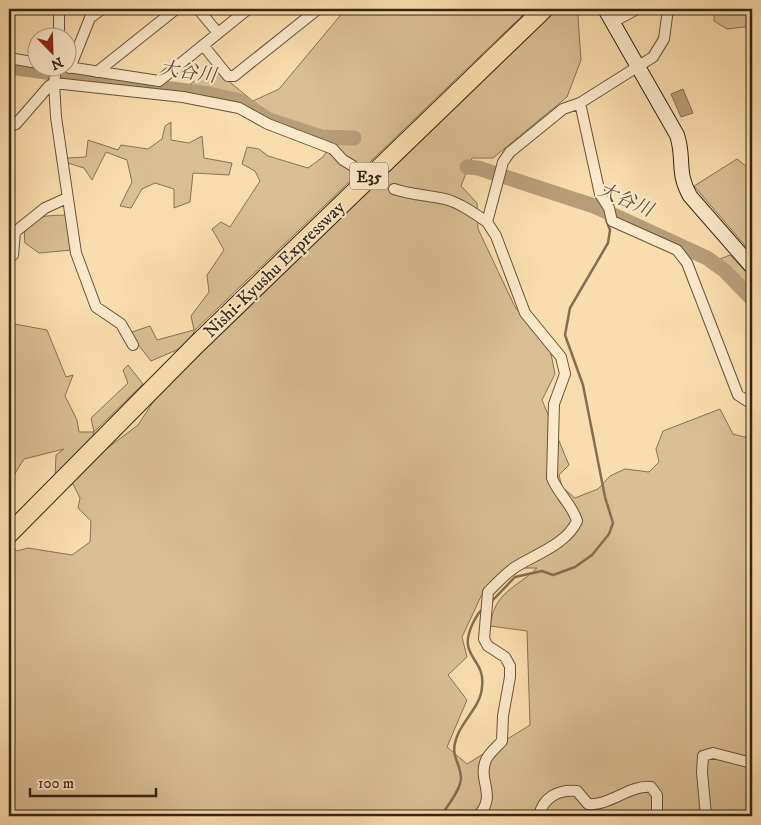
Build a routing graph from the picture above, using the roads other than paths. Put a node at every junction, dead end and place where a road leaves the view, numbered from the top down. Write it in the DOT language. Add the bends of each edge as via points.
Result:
graph roads {
  1 [pos="59,9"];
  2 [pos="102,9"];
  3 [pos="176,9"];
  4 [pos="198,9"];
  5 [pos="248,9"];
  6 [pos="318,9"];
  7 [pos="544,9"];
  8 [pos="605,9"];
  9 [pos="638,9"];
  10 [pos="668,9"];
  11 [pos="613,22"];
  12 [pos="59,28"];
  13 [pos="218,33"];
  14 [pos="203,45"];
  15 [pos="78,46"];
  16 [pos="9,58"];
  17 [pos="28,61"];
  18 [pos="638,66"];
  19 [pos="78,69"];
  20 [pos="97,72"];
  21 [pos="53,78"];
  22 [pos="55,78"];
  23 [pos="72,78"];
  24 [pos="580,103"];
  25 [pos="9,127"];
  26 [pos="352,166"];
  27 [pos="394,189"];
  28 [pos="67,198"];
  29 [pos="487,222"];
  30 [pos="12,256"];
  31 [pos="752,267"];
  32 [pos="133,345"];
  33 [pos="752,404"];
  34 [pos="9,534"];
  35 [pos="752,764"];
  36 [pos="478,816"];
  37 [pos="540,816"];
  38 [pos="656,816"];
  39 [pos="706,816"];
  1 -- 12 [label="street"];
  2 -- 15 [label="street" via="90,18"];
  3 -- 20 [label="street"];
  4 -- 13 [label="street"];
  5 -- 13 [label="street"];
  6 -- 14 [label="street" via="234,76 228,76"];
  7 -- 34 [label="highway, Nishi-Kyushu Expressway / E35" via="196,345"];
  8 -- 11 [label="street"];
  9 -- 11 [label="street"];
  10 -- 18 [label="street" via="664,39 659,49"];
  11 -- 18 [label="street"];
  13 -- 14 [label="street"];
  14 -- 20 [label="street" via="159,81"];
  16 -- 17 [label="street"];
  18 -- 24 [label="street"];
  18 -- 31 [label="street" via="677,135 682,150 680,171 683,184"];
  19 -- 20 [label="street"];
  21 -- 25 [label="street" via="16,124"];
  22 -- 28 [label="street"];
  23 -- 26 [label="street" via="239,108 268,124 333,149"];
  24 -- 29 [label="street" via="563,110 510,152 501,171"];
  24 -- 33 [label="street" via="600,194 612,221 677,250 687,263 738,395"];
  27 -- 29 [label="street" via="446,199"];
  28 -- 30 [label="street" via="45,208 15,232"];
  28 -- 32 [label="street" via="76,254 96,307 121,324"];
  29 -- 36 [label="street" via="496,236 525,313 561,358 565,374 554,404 552,478 577,521 573,530 547,550 513,568 488,592 484,639 488,646 504,657 510,666 510,676 502,741 487,757 484,766 488,798"];
  35 -- 39 [label="street" via="713,752 703,756"];
  37 -- 38 [label="street" via="541,805 547,798 566,790 577,790 588,804 596,805 642,786 651,787 657,795"];
}
